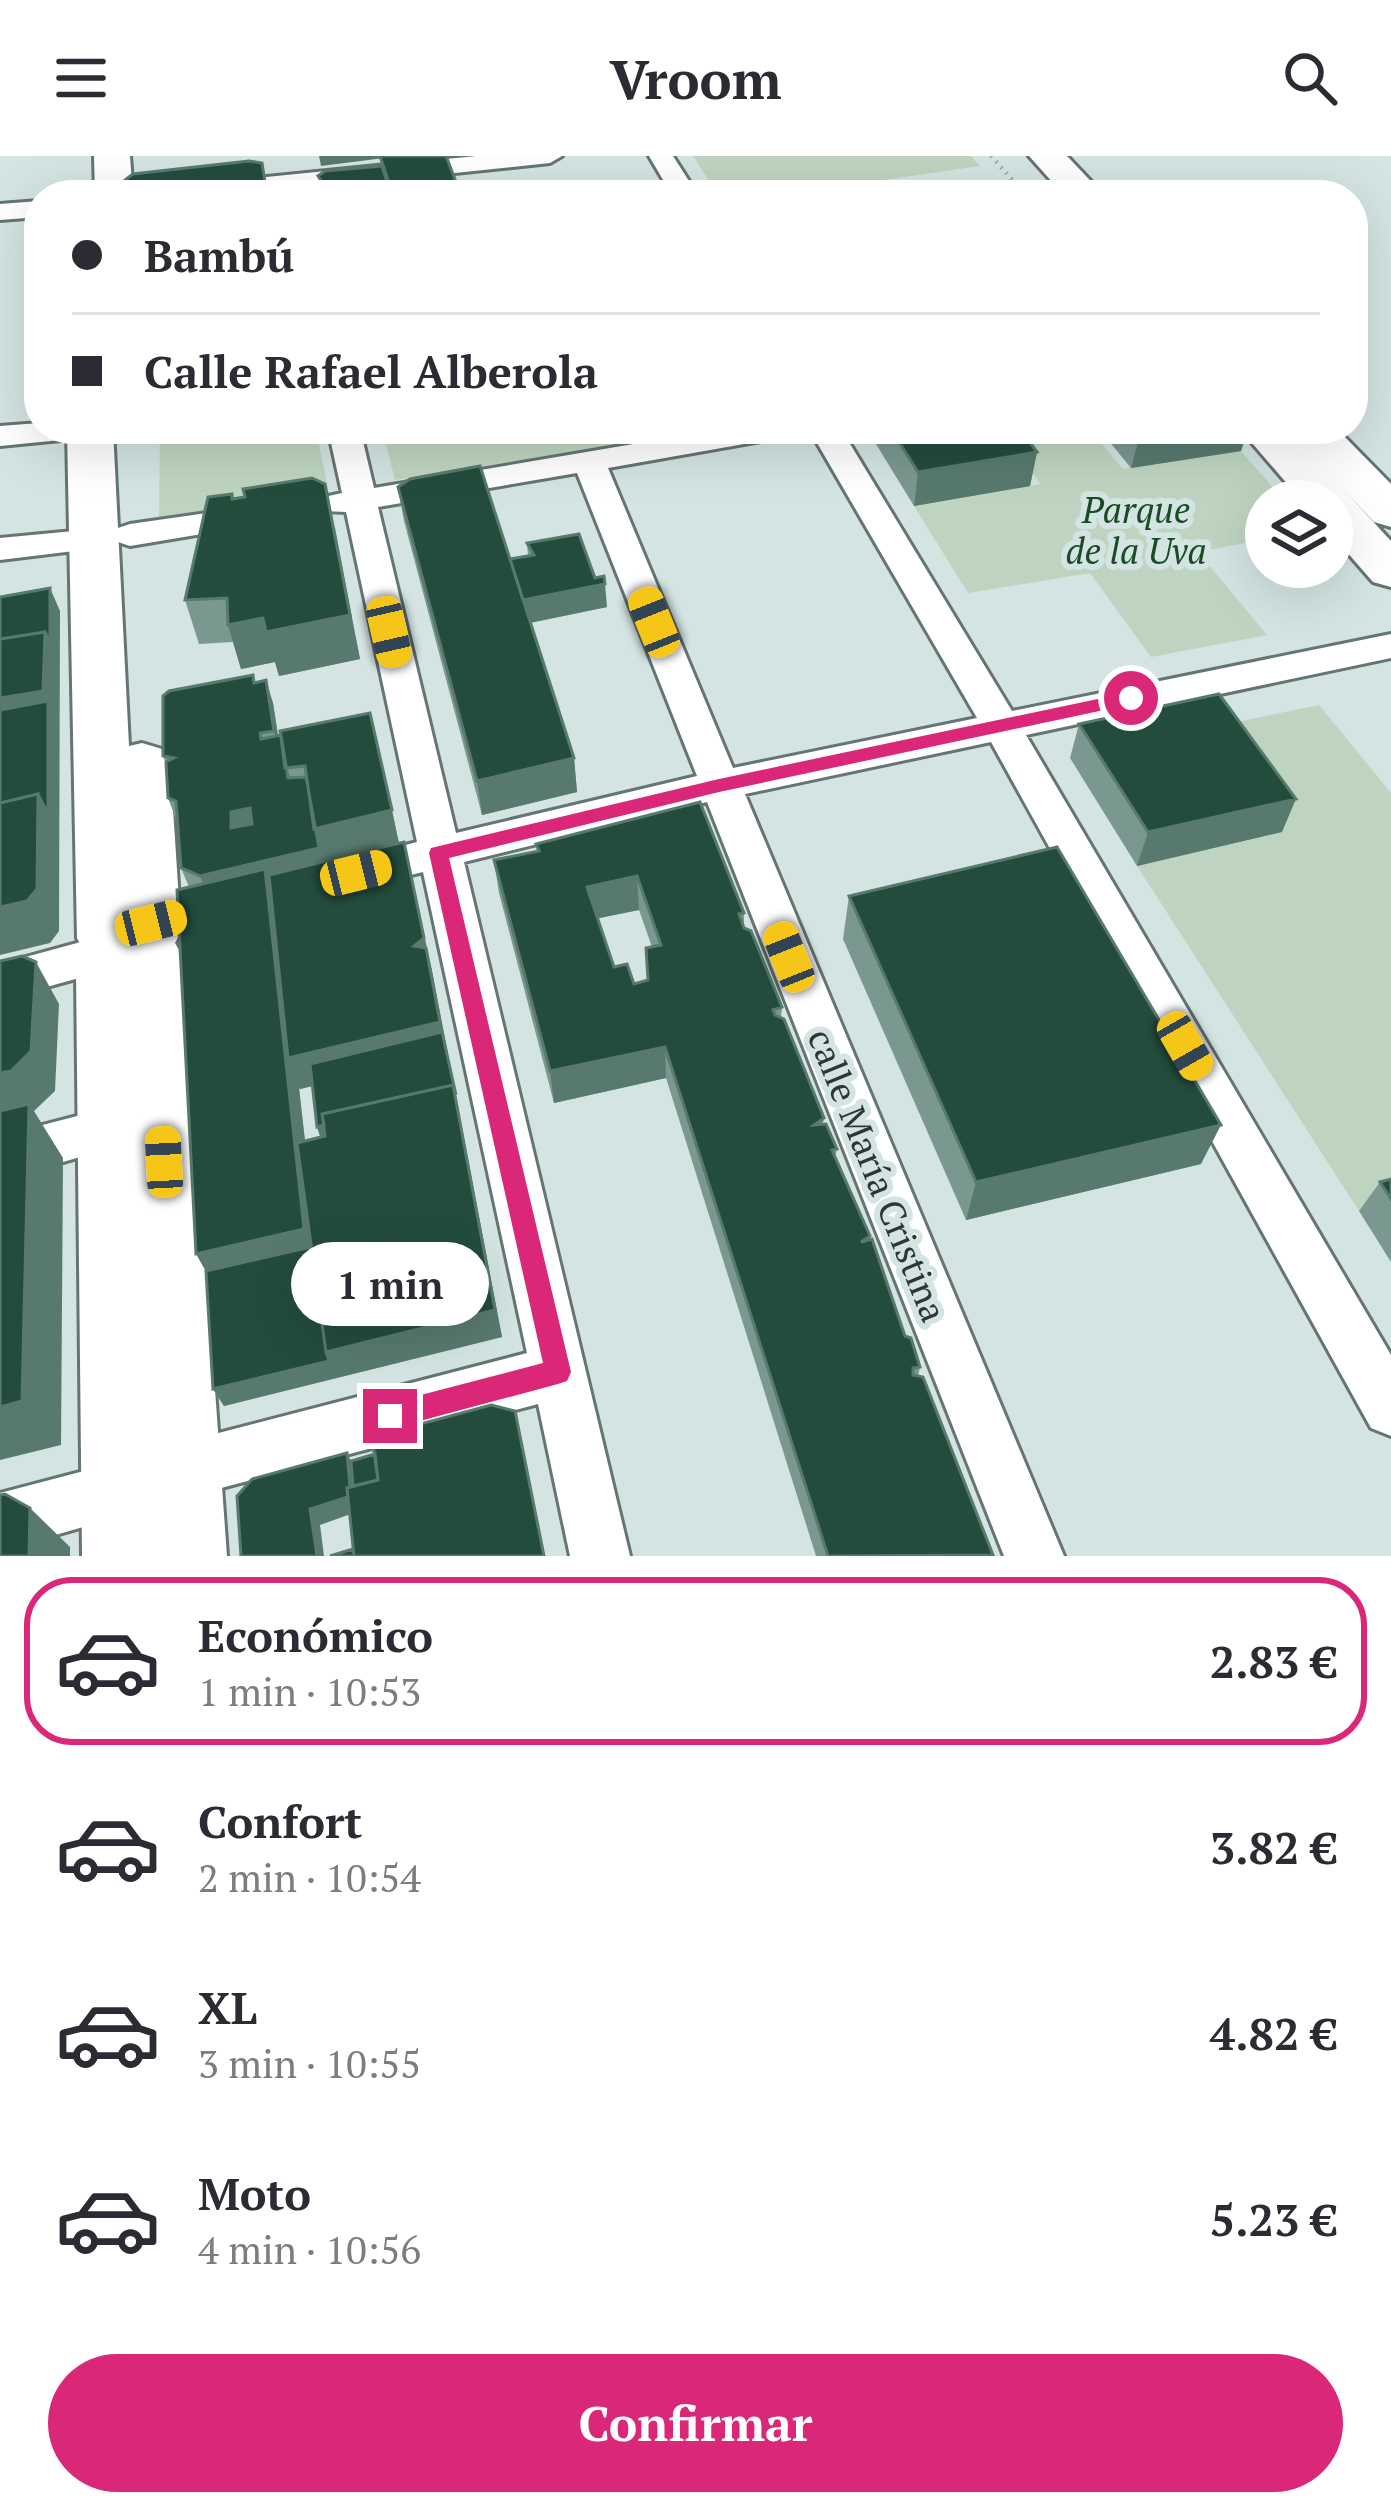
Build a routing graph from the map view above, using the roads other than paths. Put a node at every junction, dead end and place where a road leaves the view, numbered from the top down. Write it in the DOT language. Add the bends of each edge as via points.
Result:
graph roads {
  1 [pos="550,156"];
  2 [pos="1008,156"];
  3 [pos="1047,156"];
  4 [pos="478,164"];
  5 [pos="287,178"];
  6 [pos="484,180"];
  7 [pos="1031,180"];
  8 [pos="1070,180"];
  9 [pos="111,444"];
  10 [pos="347,444"];
  11 [pos="683,444"];
  12 [pos="834,444"];
  13 [pos="1277,444"];
  14 [pos="1326,444"];
  15 [pos="588,459"];
  16 [pos="1309,480"];
  17 [pos="359,500"];
  18 [pos="1391,512"];
  19 [pos="1353,529"];
  20 [pos="113,537"];
  21 [pos="0,549"];
  22 [pos="1391,571"];
  23 [pos="1391,646"];
  24 [pos="1001,725"];
  25 [pos="719,785"];
  26 [pos="438,853"];
  27 [pos="306,885"];
  28 [pos="137,941"];
  29 [pos="0,982"];
  30 [pos="112,1129"];
  31 [pos="0,1157"];
  32 [pos="558,1372"];
  33 [pos="1391,1408"];
  34 [pos="142,1506"];
  35 [pos="0,1522"];
  36 [pos="185,1556"];
  37 [pos="600,1556"];
  38 [pos="1034,1556"];
  1 -- 4 [label="street"];
  2 -- 7 [label="street"];
  3 -- 8 [label="street"];
  4 -- 5 [label="street"];
  4 -- 6 [label="street"];
  9 -- 20 [label="street"];
  10 -- 17 [label="street"];
  11 -- 15 [label="street"];
  12 -- 24 [label="street"];
  13 -- 16 [label="street"];
  14 -- 18 [label="street"];
  15 -- 17 [label="street"];
  15 -- 25 [label="street, calle María Cristina"];
  17 -- 20 [label="street"];
  17 -- 26 [label="street"];
  19 -- 22 [label="street"];
  20 -- 21 [label="street"];
  20 -- 28 [label="street"];
  23 -- 24 [label="street"];
  24 -- 25 [label="street"];
  24 -- 33 [label="street"];
  25 -- 26 [label="street"];
  25 -- 38 [label="street, calle María Cristina"];
  26 -- 27 [label="street"];
  26 -- 32 [label="street"];
  28 -- 29 [label="street"];
  28 -- 30 [label="street"];
  28 -- 34 [label="street"];
  30 -- 31 [label="street"];
  30 -- 34 [label="street"];
  32 -- 34 [label="street"];
  32 -- 37 [label="street"];
  34 -- 35 [label="street"];
  34 -- 36 [label="street"];
}
